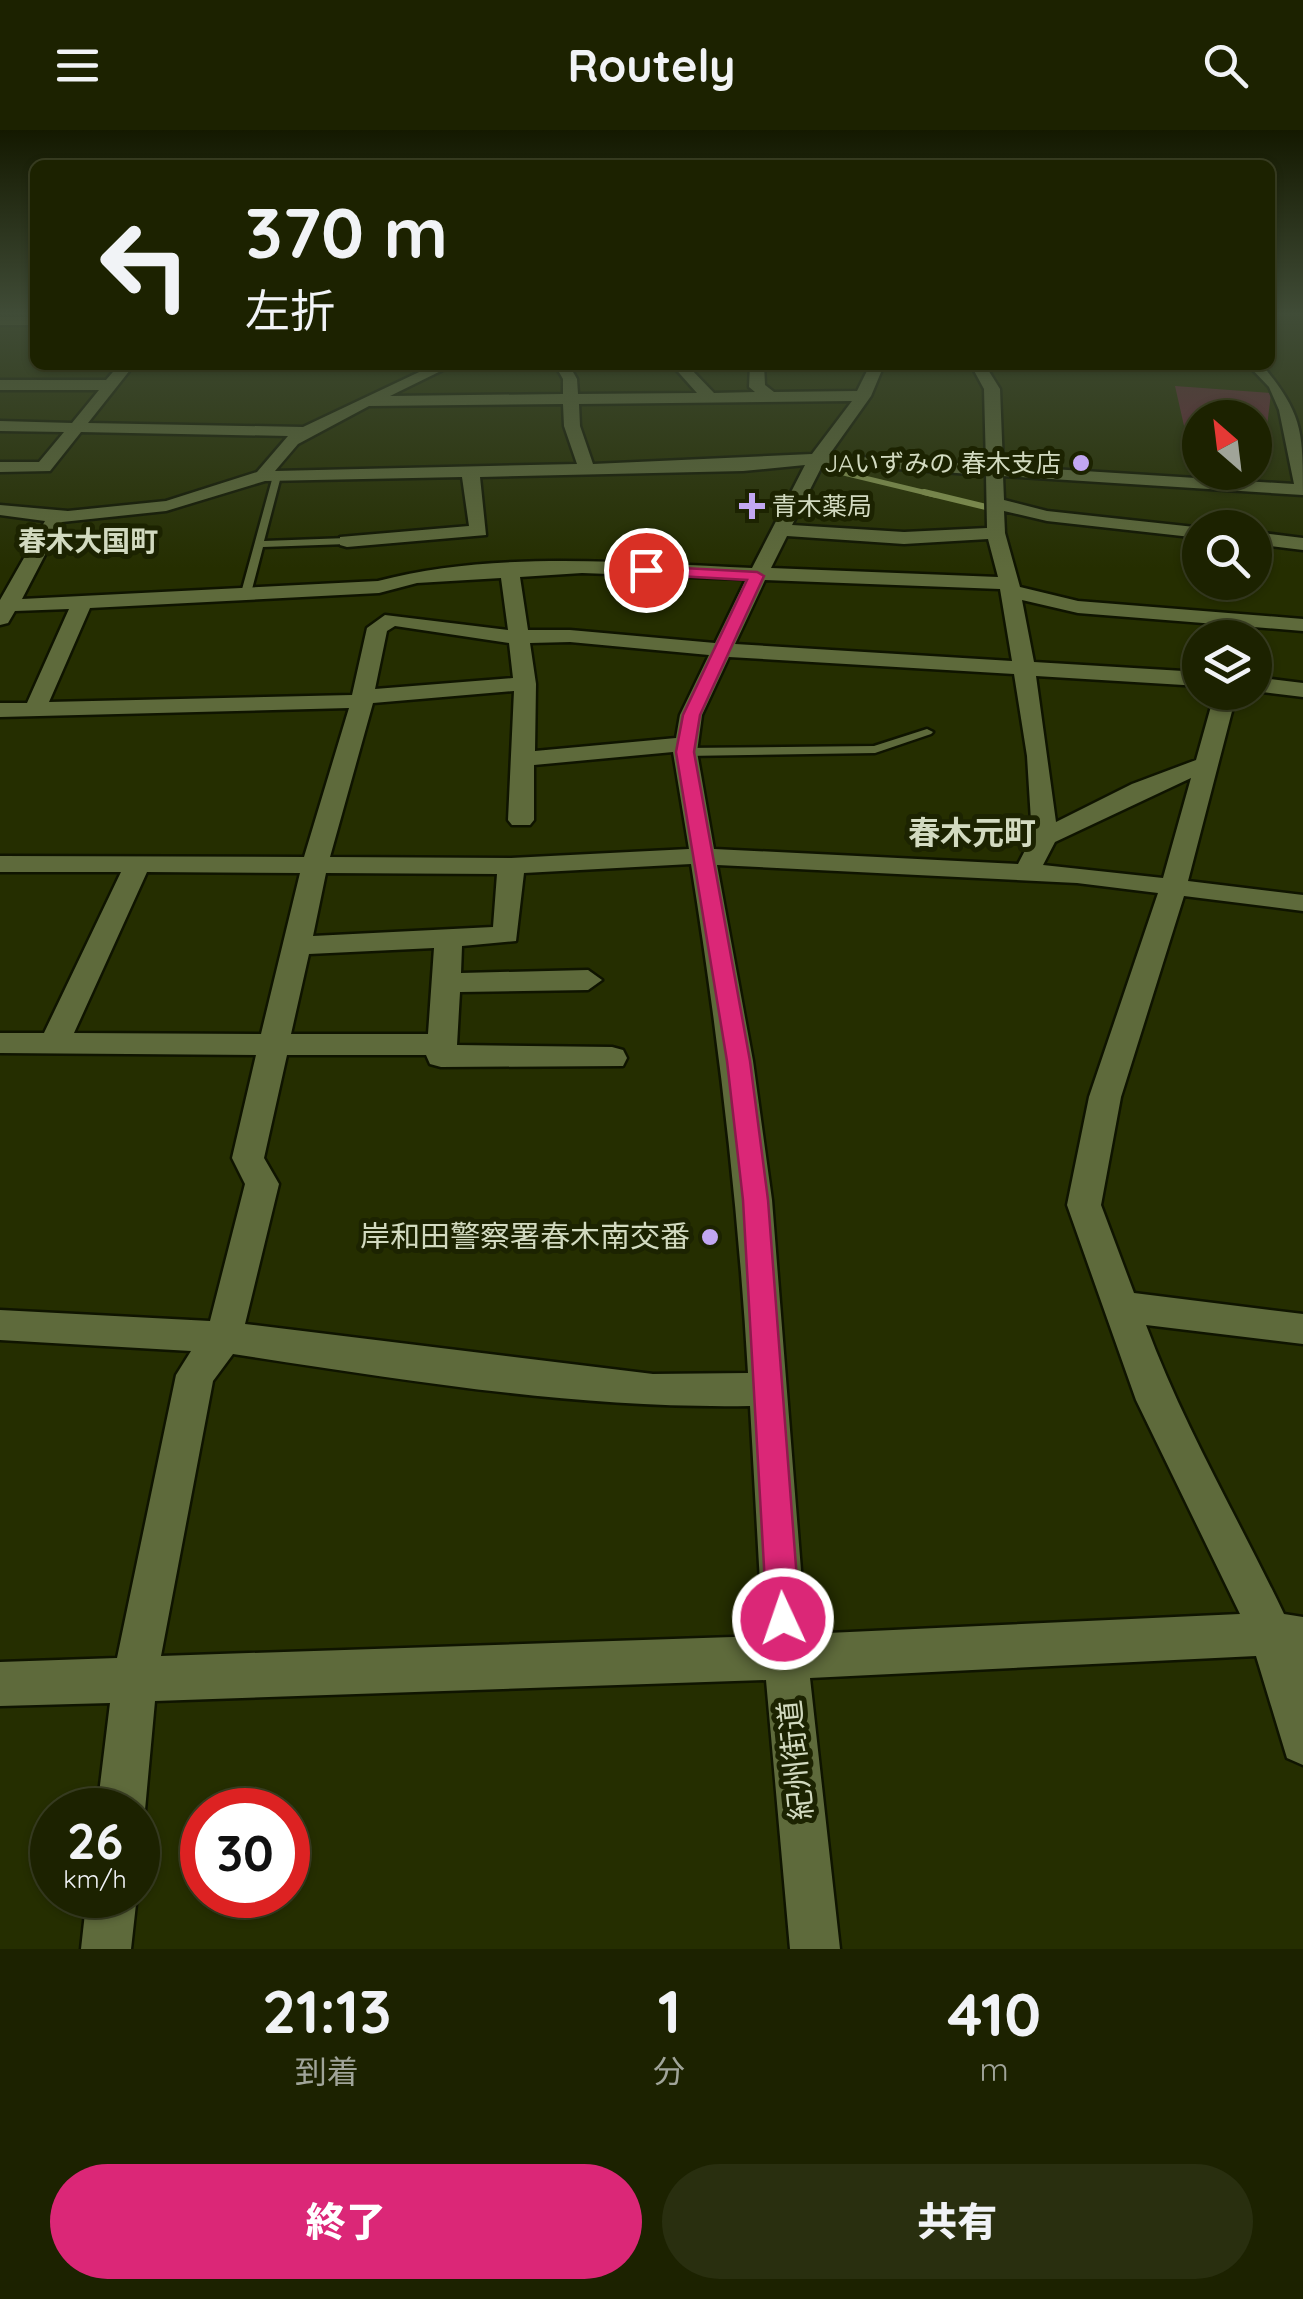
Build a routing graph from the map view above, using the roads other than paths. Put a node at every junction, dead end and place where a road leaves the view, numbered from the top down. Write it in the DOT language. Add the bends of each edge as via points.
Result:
graph roads {
  1 [pos="99,399"];
  2 [pos="570,399"];
  3 [pos="586,399"];
  4 [pos="861,399"];
  5 [pos="992,399"];
  6 [pos="369,400"];
  7 [pos="75,404"];
  8 [pos="94,404"];
  9 [pos="1291,410"];
  10 [pos="0,426"];
  11 [pos="79,426"];
  12 [pos="309,432"];
  13 [pos="31,447"];
  14 [pos="62,447"];
  15 [pos="817,459"];
  16 [pos="0,467"];
  17 [pos="586,467"];
  18 [pos="470,470"];
  19 [pos="995,470"];
  20 [pos="270,476"];
  21 [pos="1303,489"];
  22 [pos="996,503"];
  23 [pos="0,510"];
  24 [pos="56,517"];
  25 [pos="780,530"];
  26 [pos="1182,530"];
  27 [pos="996,533"];
  28 [pos="1272,540"];
  29 [pos="347,541"];
  30 [pos="260,544"];
  31 [pos="1303,544"];
  32 [pos="510,572"];
  33 [pos="757,576"];
  34 [pos="379,587"];
  35 [pos="1010,587"];
  36 [pos="246,594"];
  37 [pos="82,602"];
  38 [pos="3,611"];
  39 [pos="392,619"];
  40 [pos="1303,625"];
  41 [pos="520,637"];
  42 [pos="722,650"];
  43 [pos="1021,666"];
  44 [pos="1182,677"];
  45 [pos="525,684"];
  46 [pos="1272,686"];
  47 [pos="1303,690"];
  48 [pos="362,699"];
  49 [pos="34,708"];
  50 [pos="0,710"];
  51 [pos="1221,710"];
  52 [pos="927,732"];
  53 [pos="685,748"];
  54 [pos="523,760"];
  55 [pos="1206,764"];
  56 [pos="522,820"];
  57 [pos="1045,837"];
  58 [pos="701,856"];
  59 [pos="0,864"];
  60 [pos="138,864"];
  61 [pos="315,864"];
  62 [pos="511,866"];
  63 [pos="1027,872"];
  64 [pos="1174,885"];
  65 [pos="1303,902"];
  66 [pos="450,938"];
  67 [pos="296,946"];
  68 [pos="588,980"];
  69 [pos="446,983"];
  70 [pos="0,1043"];
  71 [pos="54,1044"];
  72 [pos="441,1045"];
  73 [pos="273,1046"];
  74 [pos="612,1058"];
  75 [pos="1118,1306"];
  76 [pos="0,1325"];
  77 [pos="1303,1328"];
  78 [pos="224,1336"];
  79 [pos="770,1389"];
  80 [pos="1287,1637"];
  81 [pos="786,1657"];
  82 [pos="135,1676"];
  83 [pos="0,1684"];
  84 [pos="1303,1742"];
  85 [pos="123,1788"];
  86 [pos="109,1918"];
  87 [pos="106,1949"];
  88 [pos="815,1949"];
  1 -- 8 [label="street"];
  2 -- 3 [label="street"];
  2 -- 6 [label="street"];
  2 -- 17 [label="street"];
  4 -- 15 [label="street, 紀州街道"];
  5 -- 19 [label="street"];
  6 -- 12 [label="street"];
  7 -- 8 [label="street"];
  8 -- 11 [label="street"];
  9 -- 21 [label="street"];
  10 -- 11 [label="street"];
  11 -- 12 [label="street"];
  11 -- 14 [label="street"];
  12 -- 20 [label="street" via="268,462"];
  13 -- 14 [label="street"];
  14 -- 16 [label="street" via="44,467"];
  15 -- 17 [label="street"];
  15 -- 19 [label="street"];
  15 -- 25 [label="street, 紀州街道"];
  17 -- 18 [label="street"];
  18 -- 20 [label="street"];
  18 -- 29 [label="street" via="479,531"];
  19 -- 21 [label="street"];
  19 -- 22 [label="street"];
  20 -- 24 [label="street" via="154,510"];
  20 -- 30 [label="lane"];
  22 -- 26 [label="street" via="1047,516"];
  22 -- 27 [label="street"];
  23 -- 24 [label="street"];
  24 -- 38 [label="street"];
  25 -- 27 [label="street" via="904,538"];
  25 -- 33 [label="street, 紀州街道"];
  27 -- 35 [label="street"];
  28 -- 31 [label="street"];
  29 -- 30 [label="lane"];
  30 -- 36 [label="lane"];
  32 -- 33 [label="street" via="582,566"];
  32 -- 34 [label="street" via="416,577"];
  32 -- 41 [label="street"];
  33 -- 35 [label="street"];
  33 -- 42 [label="street, 紀州街道"];
  34 -- 36 [label="street"];
  34 -- 39 [label="street"];
  35 -- 40 [label="street" via="1078,607"];
  35 -- 43 [label="street"];
  36 -- 37 [label="street"];
  37 -- 38 [label="street"];
  37 -- 49 [label="street"];
  39 -- 41 [label="street"];
  39 -- 48 [label="street" via="377,628"];
  41 -- 42 [label="street"];
  41 -- 45 [label="street"];
  42 -- 43 [label="street"];
  42 -- 53 [label="street, 紀州街道" via="692,715"];
  43 -- 44 [label="street"];
  43 -- 57 [label="street" via="1039,756"];
  45 -- 48 [label="street"];
  45 -- 54 [label="street"];
  46 -- 47 [label="street"];
  48 -- 49 [label="street"];
  48 -- 61 [label="street"];
  49 -- 50 [label="street"];
  51 -- 55 [label="street"];
  52 -- 53 [label="lane" via="875,750"];
  53 -- 54 [label="street"];
  53 -- 58 [label="street, 紀州街道"];
  54 -- 56 [label="street"];
  55 -- 57 [label="street"];
  55 -- 64 [label="street"];
  57 -- 63 [label="street"];
  58 -- 62 [label="street"];
  58 -- 63 [label="street"];
  58 -- 79 [label="street, 紀州街道" via="756,1200"];
  59 -- 60 [label="street"];
  60 -- 61 [label="street"];
  60 -- 71 [label="street"];
  61 -- 62 [label="street"];
  61 -- 67 [label="street"];
  62 -- 66 [label="street" via="506,936"];
  63 -- 64 [label="street"];
  64 -- 65 [label="street"];
  64 -- 75 [label="street" via="1105,1097 1084,1205"];
  66 -- 67 [label="street"];
  66 -- 69 [label="street"];
  67 -- 73 [label="street"];
  68 -- 69 [label="street"];
  69 -- 72 [label="street"];
  70 -- 71 [label="street"];
  71 -- 73 [label="street"];
  72 -- 73 [label="street"];
  72 -- 74 [label="street" via="440,1056"];
  73 -- 78 [label="street" via="248,1158 262,1184"];
  75 -- 77 [label="street"];
  75 -- 80 [label="street" via="1155,1400"];
  76 -- 78 [label="street"];
  78 -- 79 [label="street" via="653,1391"];
  78 -- 82 [label="street" via="195,1375"];
  79 -- 81 [label="street, 紀州街道"];
  80 -- 81 [label="street"];
  80 -- 84 [label="street"];
  81 -- 82 [label="street"];
  81 -- 88 [label="street, 紀州街道"];
  82 -- 83 [label="street"];
  82 -- 85 [label="street"];
  86 -- 87 [label="street"];
}
